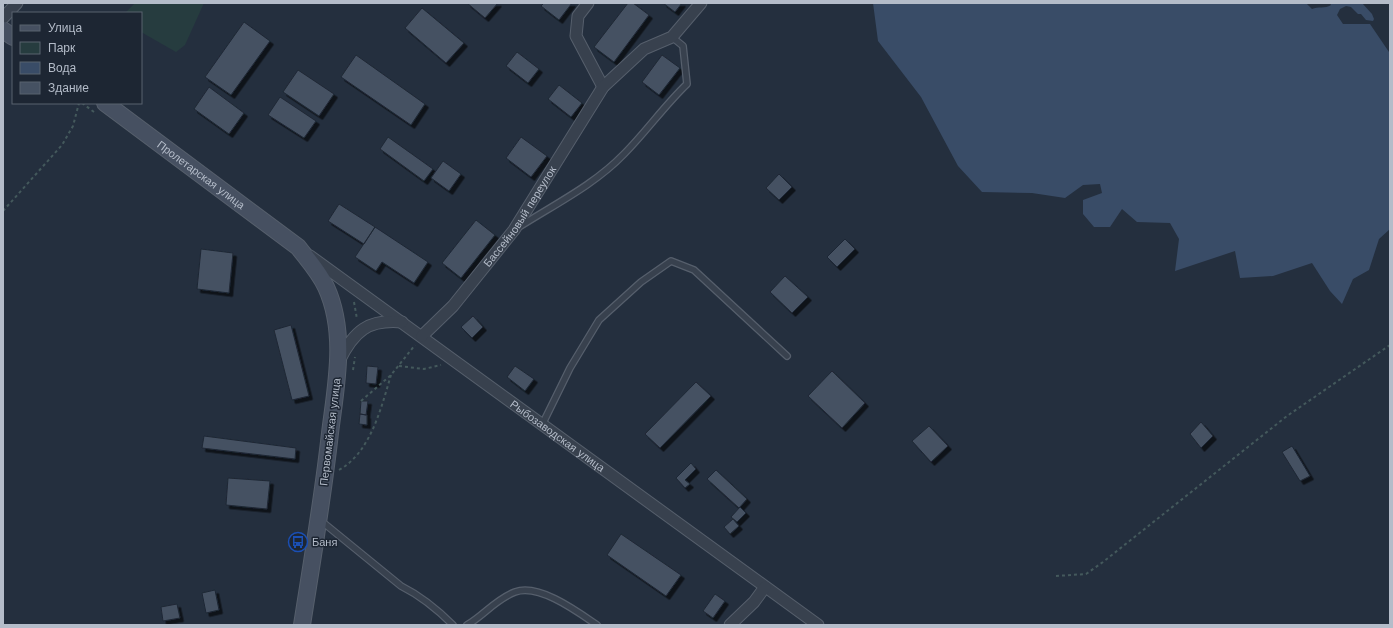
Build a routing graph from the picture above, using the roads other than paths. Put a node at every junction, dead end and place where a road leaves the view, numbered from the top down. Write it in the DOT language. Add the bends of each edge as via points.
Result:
graph roads {
  1 [pos="17,3"];
  2 [pos="588,3"];
  3 [pos="701,3"];
  4 [pos="3,18"];
  5 [pos="3,30"];
  6 [pos="12,36"];
  7 [pos="672,37"];
  8 [pos="603,87"];
  9 [pos="100,108"];
  10 [pos="514,230"];
  11 [pos="298,247"];
  12 [pos="403,323"];
  13 [pos="422,336"];
  14 [pos="787,356"];
  15 [pos="338,363"];
  16 [pos="542,425"];
  17 [pos="319,519"];
  18 [pos="765,587"];
  19 [pos="302,625"];
  20 [pos="453,625"];
  21 [pos="466,625"];
  22 [pos="598,625"];
  23 [pos="730,625"];
  24 [pos="818,625"];
  1 -- 4 [label="street"];
  2 -- 8 [label="street" via="578,16 576,36"];
  3 -- 7 [label="street, Бассейновый переулок"];
  5 -- 6 [label="street"];
  7 -- 8 [label="street, Бассейновый переулок" via="644,49"];
  7 -- 10 [label="lane" via="683,46 687,84 624,154 595,180"];
  8 -- 10 [label="street, Бассейновый переулок"];
  9 -- 11 [label="street, Пролетарская улица"];
  10 -- 13 [label="street, Бассейновый переулок" via="453,306"];
  11 -- 12 [label="street, Рыбозаводская улица"];
  11 -- 15 [label="street, Первомайская улица" via="326,287 338,335"];
  12 -- 13 [label="street, Рыбозаводская улица"];
  12 -- 15 [label="street" via="373,323 359,332 347,345"];
  13 -- 16 [label="street, Рыбозаводская улица"];
  14 -- 16 [label="lane" via="694,270 671,261 641,282 599,320 570,368"];
  15 -- 17 [label="street, Первомайская улица"];
  16 -- 18 [label="street, Рыбозаводская улица"];
  17 -- 19 [label="street, Первомайская улица"];
  17 -- 20 [label="lane" via="401,586 440,612"];
  18 -- 23 [label="street" via="754,602"];
  18 -- 24 [label="street, Рыбозаводская улица"];
  21 -- 22 [label="lane" via="515,592 526,590 536,591 555,600"];
}
